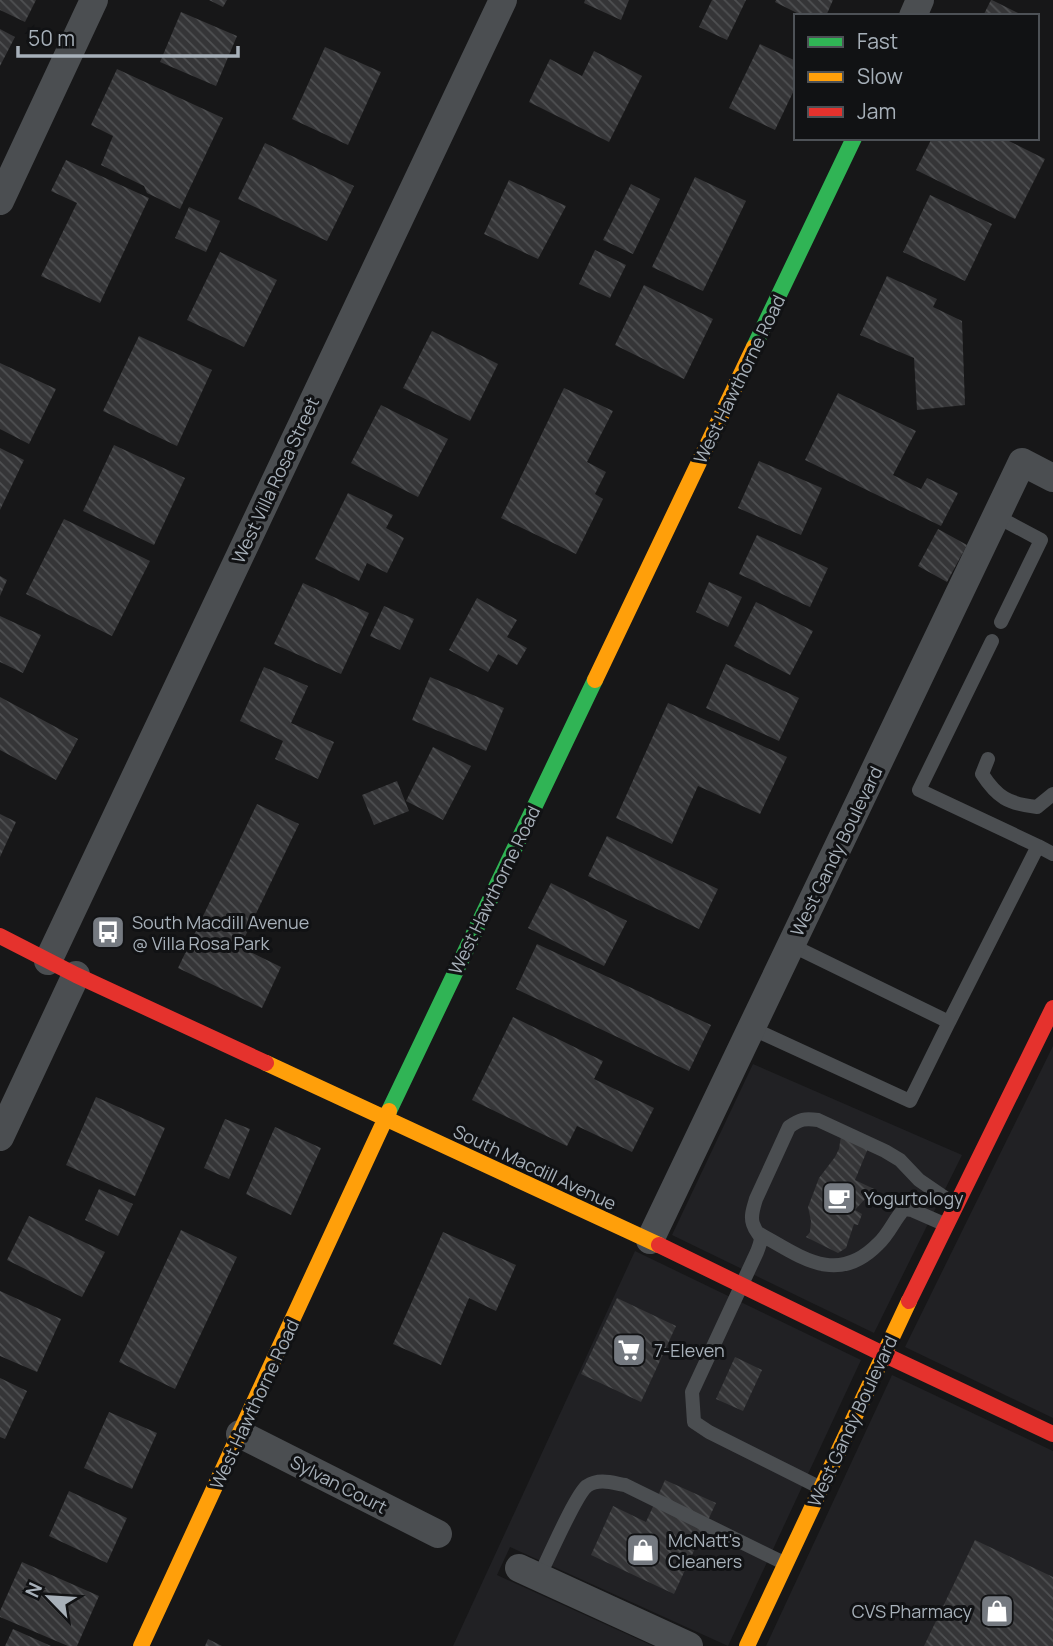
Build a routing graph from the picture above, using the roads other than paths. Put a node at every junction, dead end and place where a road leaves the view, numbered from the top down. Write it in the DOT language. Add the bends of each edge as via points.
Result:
graph roads {
  1 [pos="94,0"];
  2 [pos="503,0"];
  3 [pos="853,140"];
  4 [pos="0,201"];
  5 [pos="1053,478"];
  6 [pos="996,516"];
  7 [pos="1047,543"];
  8 [pos="1001,622"];
  9 [pos="992,640"];
  10 [pos="988,759"];
  11 [pos="1053,794"];
  12 [pos="1038,846"];
  13 [pos="1053,854"];
  14 [pos="0,936"];
  15 [pos="791,944"];
  16 [pos="48,961"];
  17 [pos="76,975"];
  18 [pos="1053,1008"];
  19 [pos="950,1022"];
  20 [pos="751,1028"];
  21 [pos="385,1119"];
  22 [pos="0,1138"];
  23 [pos="956,1205"];
  24 [pos="946,1226"];
  25 [pos="760,1234"];
  26 [pos="650,1240"];
  27 [pos="743,1286"];
  28 [pos="883,1354"];
  29 [pos="240,1434"];
  30 [pos="1053,1434"];
  31 [pos="821,1488"];
  32 [pos="438,1534"];
  33 [pos="786,1563"];
  34 [pos="529,1573"];
  35 [pos="141,1646"];
  36 [pos="689,1646"];
  37 [pos="747,1646"];
  1 -- 4 [label="street"];
  2 -- 16 [label="street, West Villa Rosa Street"];
  3 -- 21 [label="street, West Hawthorne Road"];
  5 -- 6 [label="street, West Gandy Boulevard" via="1022,462"];
  6 -- 7 [label="lane"];
  6 -- 15 [label="street, West Gandy Boulevard"];
  7 -- 8 [label="lane"];
  9 -- 12 [label="lane" via="919,790"];
  10 -- 11 [label="lane" via="982,774 994,792 1019,805 1037,807"];
  12 -- 13 [label="lane"];
  12 -- 19 [label="lane"];
  14 -- 16 [label="street, South Macdill Avenue"];
  15 -- 19 [label="lane"];
  15 -- 20 [label="street, West Gandy Boulevard"];
  16 -- 17 [label="street, South Macdill Avenue"];
  17 -- 21 [label="street, South Macdill Avenue"];
  17 -- 22 [label="street"];
  18 -- 23 [label="street, West Gandy Boulevard"];
  19 -- 20 [label="lane" via="911,1101"];
  20 -- 26 [label="street, West Gandy Boulevard"];
  21 -- 26 [label="street, South Macdill Avenue"];
  21 -- 29 [label="street, West Hawthorne Road"];
  23 -- 24 [label="street, West Gandy Boulevard"];
  23 -- 25 [label="lane" via="885,1151 818,1120 799,1119 789,1127 756,1199 752,1218"];
  24 -- 25 [label="lane" via="904,1209 877,1246 844,1266 812,1262"];
  24 -- 28 [label="street, West Gandy Boulevard"];
  25 -- 27 [label="lane"];
  26 -- 27 [label="street, South Macdill Avenue"];
  27 -- 28 [label="street, South Macdill Avenue"];
  27 -- 31 [label="lane" via="692,1392 694,1422"];
  28 -- 30 [label="street, South Macdill Avenue"];
  28 -- 31 [label="street, West Gandy Boulevard"];
  29 -- 32 [label="street, Sylvan Court"];
  29 -- 35 [label="street, West Hawthorne Road"];
  31 -- 33 [label="street, West Gandy Boulevard"];
  33 -- 34 [label="lane" via="625,1485 603,1481 587,1486"];
  33 -- 37 [label="street, West Gandy Boulevard"];
  34 -- 36 [label="street"];
}
